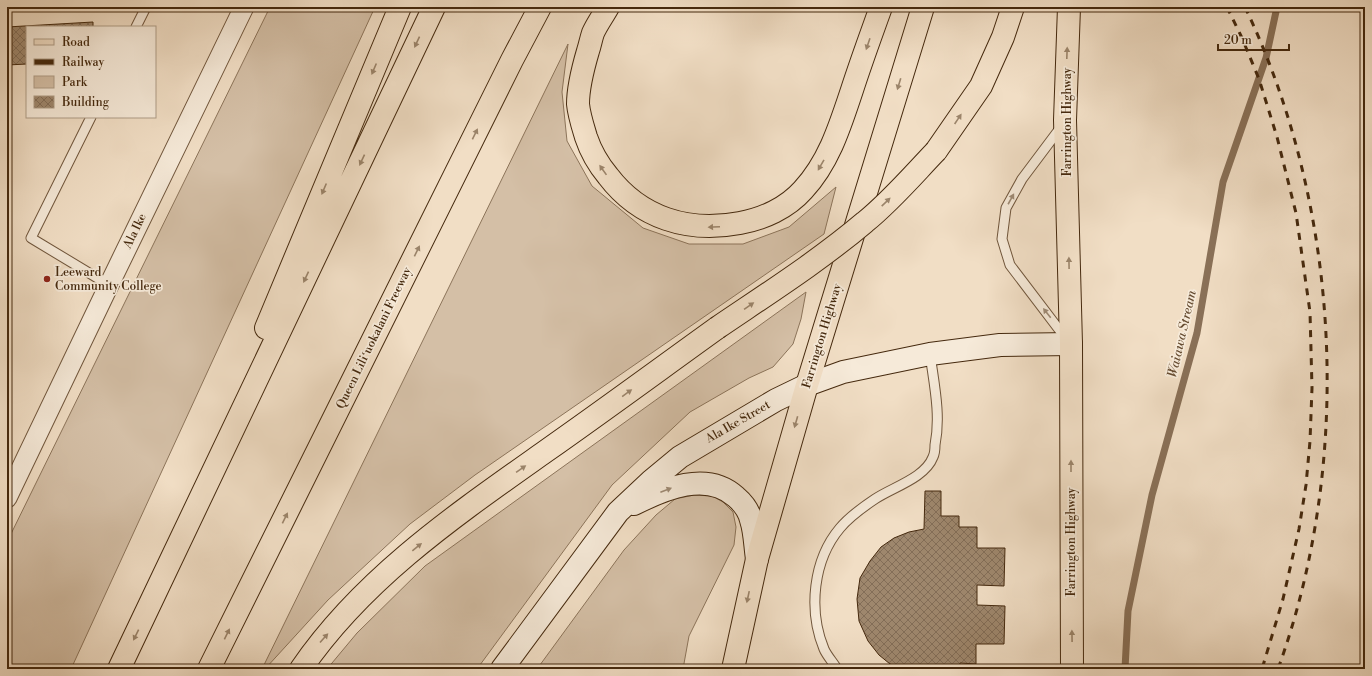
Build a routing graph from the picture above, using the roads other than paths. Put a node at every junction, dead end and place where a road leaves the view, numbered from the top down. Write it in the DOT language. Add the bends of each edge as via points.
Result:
graph roads {
  1 [pos="146,7"];
  2 [pos="244,7"];
  3 [pos="400,7"];
  4 [pos="434,7"];
  5 [pos="540,7"];
  6 [pos="545,7"];
  7 [pos="608,7"];
  8 [pos="881,7"];
  9 [pos="923,7"];
  10 [pos="1013,7"];
  11 [pos="1069,7"];
  12 [pos="136,26"];
  13 [pos="512,60"];
  14 [pos="91,118"];
  15 [pos="1065,120"];
  16 [pos="109,285"];
  17 [pos="1070,344"];
  18 [pos="930,354"];
  19 [pos="807,385"];
  20 [pos="11,478"];
  21 [pos="7,498"];
  22 [pos="618,512"];
  23 [pos="757,559"];
  24 [pos="152,600"];
  25 [pos="119,669"];
  26 [pos="209,669"];
  27 [pos="301,669"];
  28 [pos="502,669"];
  29 [pos="733,669"];
  30 [pos="837,669"];
  31 [pos="1072,669"];
  1 -- 12 [label="lane"];
  2 -- 16 [label="street, Ala Ike"];
  3 -- 24 [label="main road, one-way"];
  4 -- 24 [label="main road, one-way"];
  5 -- 13 [label="main road, Queen Liliʻuokalani Freeway"];
  6 -- 13 [label="main road"];
  8 -- 7 [label="main road, one-way" via="837,132 816,174 802,191 769,215 749,222 709,227 690,226 668,220 632,202 602,169 590,150 578,105 581,78 593,34"];
  9 -- 19 [label="main road, Farrington Highway, one-way"];
  27 -- 10 [label="main road, one-way, bridge" via="317,646 355,603 398,563 471,504 866,221 936,151 981,86"];
  15 -- 11 [label="main road, Farrington Highway, one-way"];
  26 -- 13 [label="main road, Queen Liliʻuokalani Freeway, one-way"];
  14 -- 16 [label="lane" via="31,238"];
  17 -- 15 [label="main road, Farrington Highway, one-way"];
  17 -- 15 [label="lane, one-way" via="1010,265 1002,239 1006,208 1022,179"];
  16 -- 20 [label="street, Ala Ike"];
  17 -- 18 [label="street, Ala Ike Street" via="1000,345"];
  31 -- 17 [label="main road, Farrington Highway, one-way"];
  18 -- 19 [label="street, Ala Ike Street" via="843,372"];
  18 -- 30 [label="lane" via="937,407 937,435 933,458 923,472 876,498 855,513 840,528 826,550 818,572 815,597 817,625 824,649"];
  19 -- 22 [label="street, Ala Ike Street" via="776,400 680,457"];
  19 -- 23 [label="main road, Farrington Highway, one-way"];
  20 -- 21 [label="street, Ala Ike"];
  22 -- 23 [label="street, one-way" via="651,495 676,486 704,483 720,486 738,498 745,507 751,519"];
  22 -- 28 [label="street, Ala Ike Street"];
  23 -- 29 [label="main road, Farrington Highway, one-way"];
  24 -- 25 [label="main road, one-way"];
}
